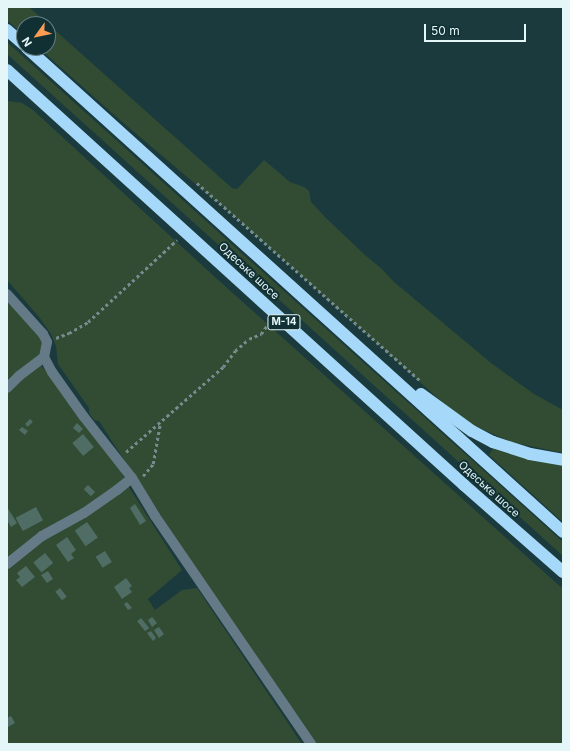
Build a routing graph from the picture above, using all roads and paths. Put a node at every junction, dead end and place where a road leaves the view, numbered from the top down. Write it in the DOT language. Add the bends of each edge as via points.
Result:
graph roads {
  1 [pos="36,56"];
  2 [pos="7,70"];
  3 [pos="196,182"];
  4 [pos="186,232"];
  5 [pos="7,294"];
  6 [pos="276,314"];
  7 [pos="47,342"];
  8 [pos="44,357"];
  9 [pos="371,359"];
  10 [pos="423,384"];
  11 [pos="7,388"];
  12 [pos="160,423"];
  13 [pos="117,460"];
  14 [pos="563,460"];
  15 [pos="133,480"];
  16 [pos="563,532"];
  17 [pos="7,564"];
  18 [pos="563,572"];
  19 [pos="311,744"];
  1 -- 9 [label="highway, М-14"];
  2 -- 4 [label="highway, Одеське шосе / М-14"];
  3 -- 10 [label="path"];
  4 -- 6 [label="highway, Одеське шосе / М-14"];
  4 -- 7 [label="path" via="88,322"];
  5 -- 7 [label="lane" via="36,325"];
  6 -- 12 [label="path" via="261,334 249,339 235,351 223,367"];
  6 -- 18 [label="highway, Одеське шосе / М-14"];
  7 -- 8 [label="lane"];
  8 -- 11 [label="lane"];
  8 -- 13 [label="lane" via="52,372"];
  9 -- 14 [label="highway" via="472,431 509,448"];
  9 -- 16 [label="highway, М-14"];
  12 -- 13 [label="path"];
  12 -- 15 [label="path" via="153,464"];
  13 -- 15 [label="lane"];
  15 -- 17 [label="lane" via="84,513 42,536"];
  15 -- 19 [label="lane"];
}
